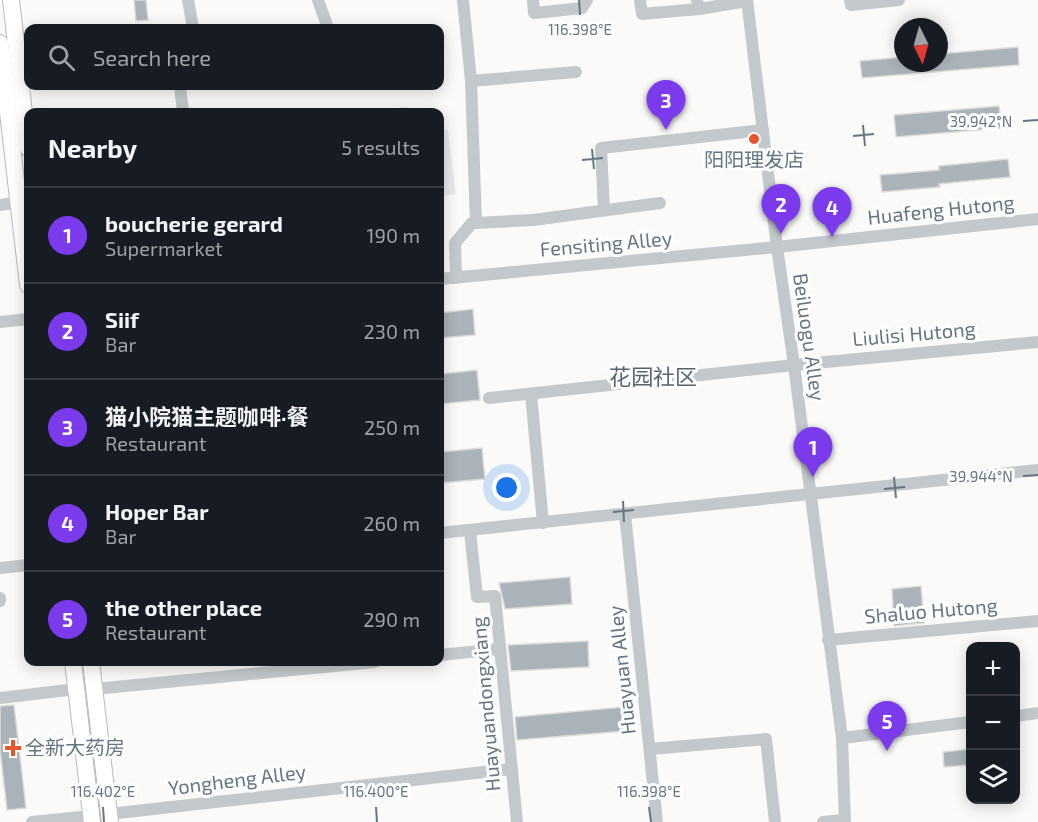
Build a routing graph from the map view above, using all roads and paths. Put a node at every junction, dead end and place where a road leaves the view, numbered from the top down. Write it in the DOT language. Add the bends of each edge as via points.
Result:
graph roads {
  1 [pos="10,0"];
  2 [pos="188,0"];
  3 [pos="318,0"];
  4 [pos="464,0"];
  5 [pos="533,0"];
  6 [pos="587,0"];
  7 [pos="640,0"];
  8 [pos="850,0"];
  9 [pos="899,0"];
  10 [pos="747,1"];
  11 [pos="698,5"];
  12 [pos="192,24"];
  13 [pos="327,24"];
  14 [pos="0,44"];
  15 [pos="1,67"];
  16 [pos="576,72"];
  17 [pos="471,81"];
  18 [pos="180,90"];
  19 [pos="183,108"];
  20 [pos="24,115"];
  21 [pos="763,130"];
  22 [pos="19,202"];
  23 [pos="660,203"];
  24 [pos="0,205"];
  25 [pos="604,210"];
  26 [pos="1038,219"];
  27 [pos="476,223"];
  28 [pos="777,247"];
  29 [pos="24,248"];
  30 [pos="456,278"];
  31 [pos="444,279"];
  32 [pos="24,319"];
  33 [pos="0,322"];
  34 [pos="1038,342"];
  35 [pos="794,364"];
  36 [pos="531,394"];
  37 [pos="489,398"];
  38 [pos="1038,470"];
  39 [pos="810,494"];
  40 [pos="625,514"];
  41 [pos="543,523"];
  42 [pos="471,531"];
  43 [pos="444,533"];
  44 [pos="24,565"];
  45 [pos="0,568"];
  46 [pos="1038,621"];
  47 [pos="828,640"];
  48 [pos="500,649"];
  49 [pos="444,655"];
  50 [pos="73,666"];
  51 [pos="91,666"];
  52 [pos="333,666"];
  53 [pos="76,689"];
  54 [pos="94,689"];
  55 [pos="0,698"];
  56 [pos="1038,714"];
  57 [pos="1020,716"];
  58 [pos="966,722"];
  59 [pos="842,738"];
  60 [pos="650,749"];
  61 [pos="511,769"];
  62 [pos="110,818"];
  63 [pos="91,819"];
  64 [pos="844,821"];
  65 [pos="32,822"];
  66 [pos="517,822"];
  67 [pos="657,822"];
  68 [pos="775,822"];
  69 [pos="823,822"];
  1 -- 20 [label="main road"];
  2 -- 12 [label="street"];
  3 -- 13 [label="street"];
  4 -- 17 [label="street"];
  5 -- 6 [label="street" via="534,13 582,8"];
  7 -- 11 [label="street" via="642,14"];
  8 -- 9 [label="street" via="851,5"];
  10 -- 11 [label="street"];
  10 -- 21 [label="street, Beiluogu Alley"];
  14 -- 15 [label="main road"];
  15 -- 22 [label="main road"];
  16 -- 17 [label="street"];
  17 -- 27 [label="street"];
  18 -- 19 [label="street"];
  21 -- 25 [label="street" via="601,148"];
  21 -- 28 [label="street, Beiluogu Alley"];
  22 -- 24 [label="street"];
  22 -- 29 [label="main road"];
  23 -- 25 [label="street"];
  25 -- 27 [label="street"];
  26 -- 28 [label="street, Huafeng Hutong"];
  27 -- 30 [label="street" via="455,243"];
  28 -- 30 [label="street, Fensiting Alley"];
  28 -- 35 [label="street, Beiluogu Alley"];
  30 -- 31 [label="street, Fensiting Alley"];
  32 -- 33 [label="street"];
  34 -- 35 [label="street, Liulisi Hutong"];
  35 -- 36 [label="street, Liulisi Hutong"];
  35 -- 39 [label="street, Beiluogu Alley"];
  36 -- 37 [label="street, Liulisi Hutong"];
  36 -- 41 [label="street"];
  38 -- 39 [label="street"];
  39 -- 40 [label="street"];
  39 -- 47 [label="street, Beiluogu Alley"];
  40 -- 41 [label="street"];
  40 -- 60 [label="street, Huayuan Alley"];
  41 -- 42 [label="street"];
  42 -- 43 [label="street"];
  42 -- 48 [label="street, Huayuandongxiang" via="477,597 495,596"];
  44 -- 45 [label="street"];
  46 -- 47 [label="street, Shaluo Hutong"];
  47 -- 59 [label="street, Beiluogu Alley"];
  48 -- 49 [label="street"];
  48 -- 61 [label="street, Huayuandongxiang"];
  50 -- 53 [label="main road"];
  51 -- 54 [label="main road"];
  52 -- 54 [label="street"];
  53 -- 55 [label="street"];
  53 -- 63 [label="main road"];
  54 -- 62 [label="main road"];
  56 -- 57 [label="street"];
  58 -- 59 [label="street"];
  59 -- 64 [label="street, Beiluogu Alley"];
  60 -- 67 [label="street, Huayuan Alley"];
  60 -- 68 [label="street" via="766,739"];
  61 -- 62 [label="street, Yongheng Alley"];
  61 -- 66 [label="street, Huayuandongxiang"];
  63 -- 65 [label="street"];
  64 -- 69 [label="street"];
}
